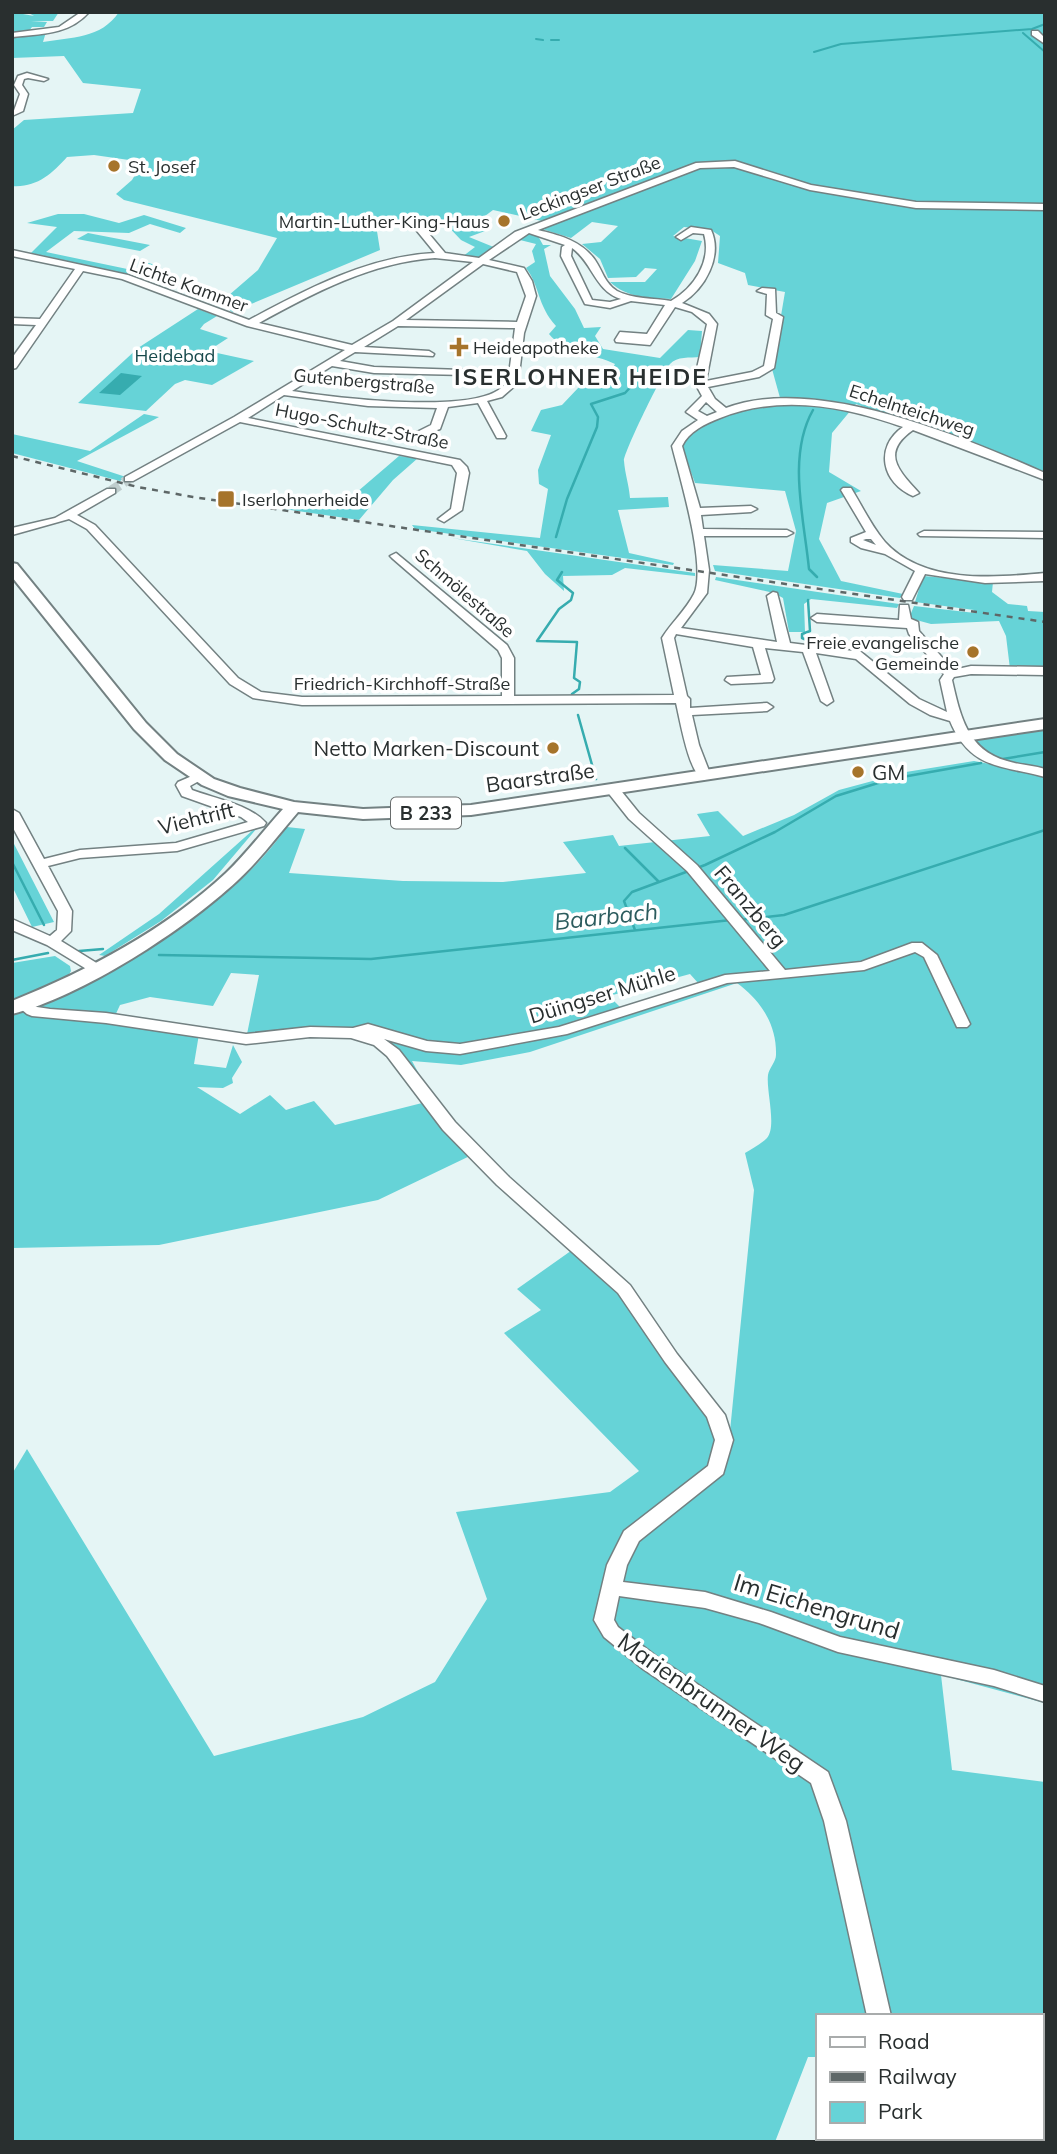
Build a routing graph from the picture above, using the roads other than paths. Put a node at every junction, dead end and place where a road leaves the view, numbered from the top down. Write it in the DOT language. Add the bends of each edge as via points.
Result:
graph roads {
  1 [pos="85,12"];
  2 [pos="1035,33"];
  3 [pos="12,35"];
  4 [pos="1045,42"];
  5 [pos="44,79"];
  6 [pos="12,116"];
  7 [pos="12,125"];
  8 [pos="1045,207"];
  9 [pos="411,218"];
  10 [pos="528,230"];
  11 [pos="681,237"];
  12 [pos="566,247"];
  13 [pos="12,253"];
  14 [pos="443,256"];
  15 [pos="480,262"];
  16 [pos="81,267"];
  17 [pos="762,291"];
  18 [pos="629,298"];
  19 [pos="672,304"];
  20 [pos="12,321"];
  21 [pos="43,322"];
  22 [pos="396,323"];
  23 [pos="250,324"];
  24 [pos="521,325"];
  25 [pos="650,337"];
  26 [pos="355,349"];
  27 [pos="429,354"];
  28 [pos="331,363"];
  29 [pos="12,366"];
  30 [pos="462,373"];
  31 [pos="701,385"];
  32 [pos="283,392"];
  33 [pos="708,398"];
  34 [pos="482,402"];
  35 [pos="443,405"];
  36 [pos="724,412"];
  37 [pos="237,419"];
  38 [pos="707,420"];
  39 [pos="911,426"];
  40 [pos="420,433"];
  41 [pos="501,436"];
  42 [pos="1045,477"];
  43 [pos="129,480"];
  44 [pos="846,490"];
  45 [pos="111,491"];
  46 [pos="914,493"];
  47 [pos="751,509"];
  48 [pos="695,512"];
  49 [pos="69,515"];
  50 [pos="444,519"];
  51 [pos="12,532"];
  52 [pos="698,532"];
  53 [pos="787,533"];
  54 [pos="924,534"];
  55 [pos="876,536"];
  56 [pos="1045,536"];
  57 [pos="889,552"];
  58 [pos="396,556"];
  59 [pos="12,567"];
  60 [pos="921,571"];
  61 [pos="1045,578"];
  62 [pos="774,596"];
  63 [pos="817,618"];
  64 [pos="914,625"];
  65 [pos="673,630"];
  66 [pos="758,644"];
  67 [pos="784,646"];
  68 [pos="808,648"];
  69 [pos="1045,671"];
  70 [pos="950,674"];
  71 [pos="731,680"];
  72 [pos="508,700"];
  73 [pos="827,701"];
  74 [pos="684,705"];
  75 [pos="767,707"];
  76 [pos="956,718"];
  77 [pos="1045,724"];
  78 [pos="962,737"];
  79 [pos="1045,773"];
  80 [pos="704,776"];
  81 [pos="199,777"];
  82 [pos="613,790"];
  83 [pos="294,807"];
  84 [pos="12,813"];
  85 [pos="39,864"];
  86 [pos="12,923"];
  87 [pos="51,943"];
  88 [pos="98,970"];
  89 [pos="781,975"];
  90 [pos="18,1006"];
  91 [pos="962,1024"];
  92 [pos="353,1033"];
  93 [pos="612,1588"];
  94 [pos="1045,1694"];
  95 [pos="879,2014"];
  1 -- 3 [label="street" via="67,27"];
  2 -- 4 [label="street"];
  5 -- 6 [label="street" via="21,78 18,85 24,94"];
  6 -- 7 [label="street"];
  8 -- 10 [label="street, Leckingser Straße" via="925,207 822,189 735,164 712,163"];
  9 -- 14 [label="street"];
  10 -- 15 [label="street, Leckingser Straße"];
  10 -- 18 [label="street" via="577,248 590,260 603,284"];
  11 -- 19 [label="street" via="691,230 703,230 711,234 713,244 700,281"];
  12 -- 18 [label="street" via="588,302 618,306"];
  13 -- 16 [label="street, Lichte Kammer"];
  14 -- 15 [label="street"];
  14 -- 23 [label="street" via="360,272"];
  15 -- 22 [label="street, Leckingser Straße"];
  15 -- 24 [label="street, Gutenbergstraße" via="522,272 532,300"];
  16 -- 21 [label="street"];
  16 -- 23 [label="street, Lichte Kammer" via="126,278"];
  17 -- 31 [label="street" via="772,291 771,316 778,317 769,368"];
  18 -- 19 [label="street"];
  19 -- 25 [label="street"];
  19 -- 31 [label="street" via="694,309 711,321"];
  20 -- 21 [label="street"];
  21 -- 29 [label="street"];
  22 -- 24 [label="street"];
  22 -- 26 [label="street, Leckingser Straße"];
  23 -- 26 [label="street, Lichte Kammer"];
  24 -- 34 [label="street, Gutenbergstraße" via="511,388"];
  26 -- 27 [label="street, Lichte Kammer"];
  26 -- 28 [label="street, Leckingser Straße"];
  28 -- 30 [label="street, Gutenbergstraße" via="373,370"];
  28 -- 32 [label="street, Leckingser Straße"];
  31 -- 33 [label="street"];
  32 -- 35 [label="street, Gutenbergstraße"];
  32 -- 37 [label="street, Leckingser Straße"];
  33 -- 36 [label="street"];
  33 -- 38 [label="street" via="691,412"];
  34 -- 35 [label="street, Gutenbergstraße"];
  34 -- 41 [label="street"];
  35 -- 40 [label="street, Gutenbergstraße" via="436,427"];
  36 -- 38 [label="street, Echelnteichweg"];
  36 -- 39 [label="street, Echelnteichweg" via="779,402 822,402"];
  37 -- 43 [label="street, Leckingser Straße"];
  37 -- 50 [label="street, Hugo-Schultz-Straße" via="456,462 463,473 456,510"];
  38 -- 48 [label="street, Echelnteichweg" via="685,434 677,446"];
  39 -- 42 [label="street, Echelnteichweg"];
  39 -- 46 [label="street" via="895,439 889,456 897,477"];
  44 -- 55 [label="street"];
  45 -- 49 [label="street"];
  47 -- 48 [label="street"];
  48 -- 52 [label="street, Echelnteichweg"];
  49 -- 51 [label="street"];
  49 -- 72 [label="street, Friedrich-Kirchhoff-Straße" via="90,527 191,637 250,692 302,701"];
  52 -- 53 [label="street"];
  52 -- 65 [label="street, Echelnteichweg" via="701,593"];
  54 -- 56 [label="street"];
  55 -- 57 [label="street"];
  55 -- 57 [label="street" via="855,540"];
  57 -- 60 [label="street"];
  58 -- 72 [label="street, Schmölestraße" via="503,648 508,658"];
  59 -- 81 [label="main road, Baarstraße" via="140,726"];
  60 -- 61 [label="street" via="961,577"];
  60 -- 64 [label="street" via="906,603 905,621"];
  62 -- 67 [label="street"];
  63 -- 64 [label="street"];
  64 -- 70 [label="street" via="913,631"];
  65 -- 66 [label="street"];
  65 -- 74 [label="street" via="668,638"];
  66 -- 67 [label="street"];
  66 -- 71 [label="street" via="768,679"];
  67 -- 68 [label="street"];
  68 -- 73 [label="street"];
  68 -- 76 [label="street" via="861,656 915,701 941,716"];
  69 -- 70 [label="street"];
  70 -- 76 [label="street" via="946,680"];
  72 -- 74 [label="street, Friedrich-Kirchhoff-Straße"];
  74 -- 75 [label="street, Friedrich-Kirchhoff-Straße"];
  74 -- 80 [label="street"];
  76 -- 78 [label="street"];
  77 -- 78 [label="main road, Baarstraße / B 233"];
  78 -- 79 [label="street" via="987,760"];
  78 -- 80 [label="main road, Baarstraße / B 233"];
  80 -- 82 [label="main road, Baarstraße / B 233"];
  81 -- 83 [label="main road, Baarstraße" via="234,792"];
  81 -- 85 [label="street, Viehtrift" via="183,785 187,793 259,822 177,848 80,854"];
  82 -- 83 [label="main road, Baarstraße / B 233" via="433,813 363,814"];
  82 -- 89 [label="street, Franzberg" via="634,816 694,870"];
  83 -- 88 [label="main road" via="254,855 208,897"];
  84 -- 85 [label="street"];
  85 -- 87 [label="street" via="65,911 64,931"];
  86 -- 87 [label="street"];
  87 -- 88 [label="street"];
  88 -- 90 [label="main road"];
  89 -- 91 [label="street, Franzberg" via="864,966 917,946 930,955"];
  89 -- 92 [label="street, Düingser Mühle" via="725,979 587,1024 487,1046 442,1048 368,1029"];
  90 -- 92 [label="street, Düingser Mühle" via="41,1013 246,1039"];
  92 -- 93 [label="street, Marienbrunner Weg" via="379,1042 393,1053 449,1126 624,1289 716,1415 724,1440 716,1469 631,1536"];
  93 -- 94 [label="street, Im Eichengrund" via="705,1600 838,1644 994,1678"];
  93 -- 95 [label="street, Marienbrunner Weg" via="604,1620 611,1632 820,1778 835,1821"];
}
